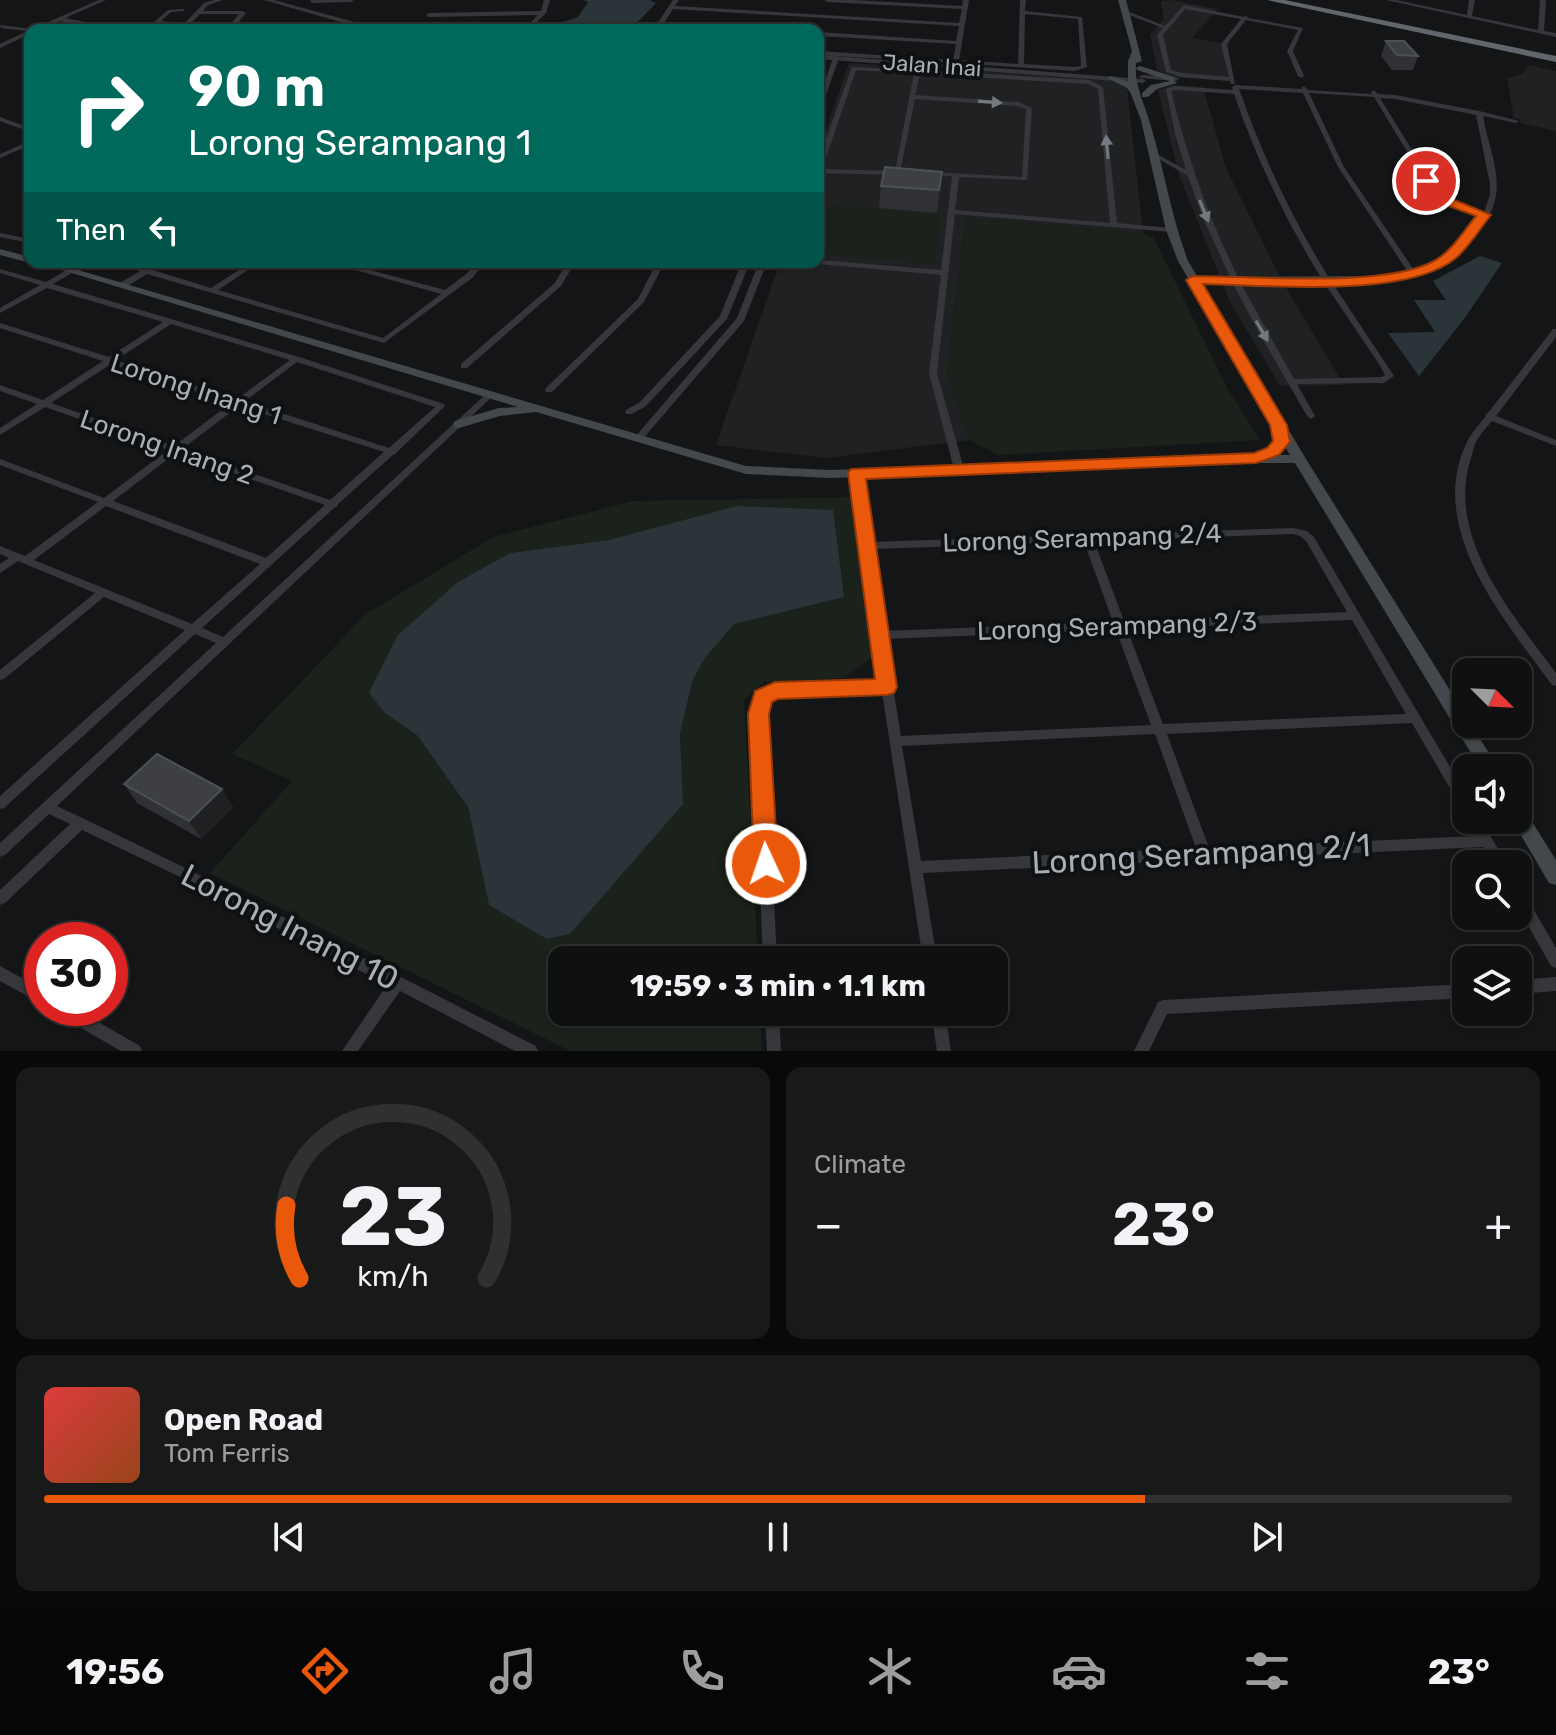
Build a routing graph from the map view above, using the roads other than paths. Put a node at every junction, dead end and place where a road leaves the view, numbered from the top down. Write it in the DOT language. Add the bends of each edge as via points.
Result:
graph roads {
  1 [pos="103,0"];
  2 [pos="193,0"];
  3 [pos="220,0"];
  4 [pos="267,0"];
  5 [pos="312,0"];
  6 [pos="351,0"];
  7 [pos="547,0"];
  8 [pos="676,0"];
  9 [pos="827,0"];
  10 [pos="966,0"];
  11 [pos="1023,0"];
  12 [pos="1122,0"];
  13 [pos="1272,0"];
  14 [pos="1291,0"];
  15 [pos="1389,0"];
  16 [pos="1472,0"];
  17 [pos="1543,0"];
  18 [pos="871,1"];
  19 [pos="1414,2"];
  20 [pos="918,3"];
  21 [pos="671,7"];
  22 [pos="965,8"];
  23 [pos="300,9"];
  24 [pos="1542,9"];
  25 [pos="182,10"];
  26 [pos="198,12"];
  27 [pos="1023,12"];
  28 [pos="1125,12"];
  29 [pos="1556,12"];
  30 [pos="543,13"];
  31 [pos="429,15"];
  32 [pos="1469,16"];
  33 [pos="1246,17"];
  34 [pos="57,19"];
  35 [pos="169,23"];
  36 [pos="46,24"];
  37 [pos="88,24"];
  38 [pos="187,24"];
  39 [pos="234,24"];
  40 [pos="357,24"];
  41 [pos="532,24"];
  42 [pos="660,24"];
  43 [pos="962,25"];
  44 [pos="1,26"];
  45 [pos="1164,27"];
  46 [pos="24,30"];
  47 [pos="1541,31"];
  48 [pos="24,34"];
  49 [pos="824,34"];
  50 [pos="1556,35"];
  51 [pos="959,43"];
  52 [pos="0,46"];
  53 [pos="824,55"];
  54 [pos="824,56"];
  55 [pos="1556,57"];
  56 [pos="836,58"];
  57 [pos="955,64"];
  58 [pos="1021,65"];
  59 [pos="918,67"];
  60 [pos="1137,75"];
  61 [pos="1301,76"];
  62 [pos="1108,77"];
  63 [pos="1172,81"];
  64 [pos="1233,85"];
  65 [pos="1304,89"];
  66 [pos="824,92"];
  67 [pos="1140,94"];
  68 [pos="1374,94"];
  69 [pos="912,97"];
  70 [pos="1479,113"];
  71 [pos="0,119"];
  72 [pos="1516,121"];
  73 [pos="24,128"];
  74 [pos="24,146"];
  75 [pos="824,153"];
  76 [pos="1153,154"];
  77 [pos="0,156"];
  78 [pos="824,171"];
  79 [pos="898,171"];
  80 [pos="912,172"];
  81 [pos="927,173"];
  82 [pos="1189,174"];
  83 [pos="956,175"];
  84 [pos="953,212"];
  85 [pos="1484,215"];
  86 [pos="1114,225"];
  87 [pos="1171,230"];
  88 [pos="0,235"];
  89 [pos="24,240"];
  90 [pos="0,252"];
  91 [pos="24,258"];
  92 [pos="824,263"];
  93 [pos="65,268"];
  94 [pos="139,268"];
  95 [pos="150,268"];
  96 [pos="247,268"];
  97 [pos="353,268"];
  98 [pos="475,268"];
  99 [pos="567,268"];
  100 [pos="658,268"];
  101 [pos="744,268"];
  102 [pos="761,268"];
  103 [pos="73,270"];
  104 [pos="147,270"];
  105 [pos="0,271"];
  106 [pos="945,273"];
  107 [pos="1413,274"];
  108 [pos="1193,280"];
  109 [pos="1233,280"];
  110 [pos="1327,281"];
  111 [pos="49,283"];
  112 [pos="123,285"];
  113 [pos="214,289"];
  114 [pos="446,293"];
  115 [pos="0,311"];
  116 [pos="170,321"];
  117 [pos="0,325"];
  118 [pos="1556,331"];
  119 [pos="296,359"];
  120 [pos="109,361"];
  121 [pos="464,366"];
  122 [pos="1291,382"];
  123 [pos="0,388"];
  124 [pos="549,390"];
  125 [pos="491,394"];
  126 [pos="238,402"];
  127 [pos="43,404"];
  128 [pos="543,410"];
  129 [pos="629,412"];
  130 [pos="1311,416"];
  131 [pos="1489,416"];
  132 [pos="459,424"];
  133 [pos="1278,425"];
  134 [pos="0,432"];
  135 [pos="638,439"];
  136 [pos="1556,443"];
  137 [pos="175,450"];
  138 [pos="392,452"];
  139 [pos="1256,458"];
  140 [pos="1299,459"];
  141 [pos="0,462"];
  142 [pos="959,469"];
  143 [pos="857,473"];
  144 [pos="1325,499"];
  145 [pos="105,501"];
  146 [pos="334,505"];
  147 [pos="1088,538"];
  148 [pos="865,546"];
  149 [pos="0,550"];
  150 [pos="22,558"];
  151 [pos="268,563"];
  152 [pos="0,569"];
  153 [pos="102,593"];
  154 [pos="1355,616"];
  155 [pos="1120,626"];
  156 [pos="194,630"];
  157 [pos="879,635"];
  158 [pos="225,642"];
  159 [pos="0,676"];
  160 [pos="1556,682"];
  161 [pos="887,687"];
  162 [pos="1415,718"];
  163 [pos="1158,729"];
  164 [pos="896,741"];
  165 [pos="1480,754"];
  166 [pos="1452,781"];
  167 [pos="0,804"];
  168 [pos="47,807"];
  169 [pos="81,822"];
  170 [pos="1482,834"];
  171 [pos="1530,834"];
  172 [pos="1486,841"];
  173 [pos="1491,850"];
  174 [pos="0,851"];
  175 [pos="1205,854"];
  176 [pos="915,867"];
  177 [pos="1556,877"];
  178 [pos="0,899"];
  179 [pos="1532,919"];
  180 [pos="769,946"];
  181 [pos="928,946"];
  182 [pos="1556,961"];
  183 [pos="0,973"];
  184 [pos="398,982"];
  185 [pos="1556,984"];
  186 [pos="1532,986"];
  187 [pos="24,987"];
  188 [pos="1452,992"];
  189 [pos="91,1026"];
  190 [pos="773,1026"];
  191 [pos="940,1026"];
  192 [pos="135,1051"];
  193 [pos="349,1051"];
  194 [pos="531,1051"];
  195 [pos="774,1051"];
  196 [pos="944,1051"];
  197 [pos="1141,1051"];
  1 -- 34 [label="street"];
  2 -- 25 [label="street"];
  3 -- 26 [label="street"];
  4 -- 23 [label="street"];
  5 -- 6 [label="street"];
  5 -- 23 [label="street"];
  7 -- 30 [label="street"];
  8 -- 21 [label="street"];
  9 -- 18 [label="street"];
  10 -- 22 [label="street"];
  11 -- 27 [label="street"];
  12 -- 28 [label="main road"];
  13 -- 55 [label="highway"];
  14 -- 55 [label="highway"];
  15 -- 19 [label="street"];
  16 -- 32 [label="street"];
  17 -- 24 [label="street"];
  18 -- 20 [label="street"];
  19 -- 32 [label="street"];
  20 -- 22 [label="street"];
  21 -- 42 [label="street"];
  21 -- 43 [label="street"];
  22 -- 43 [label="street"];
  23 -- 40 [label="street"];
  24 -- 29 [label="street"];
  24 -- 47 [label="street"];
  25 -- 35 [label="street"];
  25 -- 35 [label="street" via="168,11 156,23"];
  26 -- 38 [label="street"];
  26 -- 39 [label="street" via="243,13"];
  27 -- 58 [label="street"];
  27 -- 58 [label="street" via="1080,18 1082,68"];
  28 -- 45 [label="street"];
  28 -- 60 [label="main road"];
  30 -- 31 [label="street"];
  30 -- 41 [label="street"];
  32 -- 47 [label="street"];
  33 -- 45 [label="street" via="1186,7"];
  33 -- 61 [label="street" via="1301,29 1290,51"];
  33 -- 64 [label="street" via="1224,44"];
  34 -- 36 [label="street"];
  34 -- 37 [label="street"];
  43 -- 51 [label="street"];
  44 -- 46 [label="street"];
  45 -- 64 [label="street" via="1160,39 1168,71"];
  47 -- 50 [label="street"];
  48 -- 52 [label="street"];
  49 -- 51 [label="street"];
  51 -- 57 [label="street"];
  53 -- 57 [label="street"];
  54 -- 56 [label="street, Jalan Inai"];
  56 -- 59 [label="street, Jalan Inai"];
  56 -- 66 [label="street"];
  57 -- 58 [label="street"];
  57 -- 59 [label="street, Jalan Inai"];
  57 -- 62 [label="street, Jalan Inai"];
  59 -- 69 [label="street"];
  59 -- 75 [label="street" via="852,69"];
  86 -- 59 [label="street, one-way" via="1099,86"];
  60 -- 62 [label="main road"];
  60 -- 63 [label="main road"];
  60 -- 67 [label="main road"];
  62 -- 67 [label="main road"];
  63 -- 64 [label="street"];
  63 -- 67 [label="main road"];
  64 -- 65 [label="street"];
  64 -- 82 [label="street" via="1168,90"];
  64 -- 110 [label="street" via="1267,170"];
  65 -- 68 [label="street"];
  65 -- 107 [label="street" via="1341,167"];
  67 -- 76 [label="main road"];
  68 -- 70 [label="street"];
  68 -- 85 [label="street" via="1433,190"];
  69 -- 79 [label="street"];
  69 -- 83 [label="street, one-way" via="1029,108 1027,178"];
  70 -- 72 [label="street"];
  70 -- 85 [label="street" via="1493,195"];
  71 -- 73 [label="street"];
  74 -- 77 [label="street"];
  76 -- 82 [label="street"];
  76 -- 87 [label="main road"];
  78 -- 79 [label="street"];
  79 -- 80 [label="street"];
  81 -- 83 [label="street"];
  82 -- 109 [label="street, one-way"];
  83 -- 84 [label="street"];
  84 -- 86 [label="street"];
  84 -- 106 [label="street"];
  85 -- 107 [label="street" via="1453,254"];
  86 -- 87 [label="street"];
  87 -- 108 [label="main road"];
  88 -- 89 [label="street"];
  90 -- 91 [label="main road"];
  92 -- 106 [label="street"];
  93 -- 103 [label="main road"];
  94 -- 104 [label="street"];
  95 -- 104 [label="street"];
  96 -- 113 [label="street"];
  97 -- 114 [label="street"];
  98 -- 114 [label="street"];
  99 -- 121 [label="street" via="558,284"];
  100 -- 124 [label="street" via="641,300"];
  101 -- 129 [label="street" via="724,317 643,404"];
  102 -- 135 [label="street" via="741,319"];
  103 -- 111 [label="street"];
  103 -- 112 [label="main road"];
  104 -- 112 [label="street"];
  104 -- 113 [label="street"];
  105 -- 111 [label="street"];
  106 -- 142 [label="street" via="933,379"];
  107 -- 110 [label="street"];
  108 -- 109 [label="street"];
  108 -- 133 [label="main road"];
  109 -- 110 [label="street"];
  109 -- 122 [label="street, one-way"];
  110 -- 122 [label="street" via="1390,378"];
  111 -- 115 [label="street"];
  111 -- 116 [label="street"];
  112 -- 125 [label="main road"];
  113 -- 114 [label="street" via="384,341"];
  116 -- 119 [label="street"];
  116 -- 120 [label="street"];
  117 -- 120 [label="street, Lorong Inang 1"];
  118 -- 131 [label="street"];
  119 -- 126 [label="street"];
  119 -- 138 [label="street" via="441,406"];
  120 -- 126 [label="street, Lorong Inang 1"];
  120 -- 127 [label="street"];
  122 -- 130 [label="street"];
  123 -- 127 [label="street, Lorong Inang 2"];
  125 -- 128 [label="main road"];
  125 -- 132 [label="street"];
  126 -- 137 [label="street"];
  126 -- 138 [label="street, Lorong Inang 1"];
  127 -- 134 [label="street"];
  127 -- 137 [label="street, Lorong Inang 2"];
  128 -- 132 [label="main road" via="499,412"];
  128 -- 135 [label="main road"];
  131 -- 136 [label="street"];
  131 -- 160 [label="street" via="1463,462 1460,510 1489,585"];
  132 -- 158 [label="street"];
  133 -- 139 [label="main road" via="1279,448"];
  133 -- 140 [label="main road"];
  135 -- 143 [label="main road" via="746,470"];
  137 -- 145 [label="street"];
  137 -- 146 [label="street, Lorong Inang 2"];
  138 -- 146 [label="street"];
  139 -- 140 [label="main road"];
  139 -- 142 [label="main road"];
  139 -- 144 [label="main road" via="1298,473"];
  140 -- 144 [label="main road"];
  141 -- 145 [label="street"];
  142 -- 143 [label="main road"];
  143 -- 148 [label="street"];
  144 -- 165 [label="main road"];
  145 -- 150 [label="street"];
  145 -- 151 [label="street"];
  146 -- 151 [label="street"];
  147 -- 148 [label="street, Lorong Serampang 2/4"];
  147 -- 154 [label="street, Lorong Serampang 2/4" via="1298,531 1310,539"];
  147 -- 155 [label="street"];
  148 -- 157 [label="street"];
  149 -- 150 [label="street"];
  150 -- 152 [label="street"];
  150 -- 153 [label="street"];
  151 -- 156 [label="street"];
  153 -- 156 [label="street"];
  153 -- 159 [label="street"];
  154 -- 155 [label="street, Lorong Serampang 2/3"];
  154 -- 162 [label="street"];
  155 -- 157 [label="street, Lorong Serampang 2/3"];
  155 -- 163 [label="street"];
  156 -- 158 [label="street"];
  156 -- 167 [label="street"];
  157 -- 161 [label="street"];
  158 -- 168 [label="street"];
  161 -- 164 [label="street"];
  161 -- 180 [label="street" via="775,690 762,697"];
  162 -- 163 [label="street"];
  162 -- 166 [label="street"];
  163 -- 164 [label="street"];
  163 -- 175 [label="street"];
  164 -- 176 [label="street"];
  168 -- 169 [label="street, Lorong Inang 10"];
  168 -- 174 [label="street"];
  169 -- 178 [label="street"];
  169 -- 184 [label="street, Lorong Inang 10"];
  170 -- 172 [label="street"];
  171 -- 177 [label="main road"];
  172 -- 173 [label="street"];
  172 -- 175 [label="street, Lorong Serampang 2/1"];
  175 -- 176 [label="street, Lorong Serampang 2/1"];
  176 -- 181 [label="street"];
  179 -- 182 [label="street"];
  183 -- 187 [label="street"];
  184 -- 193 [label="street"];
  184 -- 194 [label="street, Lorong Inang 10"];
  185 -- 186 [label="street"];
  188 -- 197 [label="street" via="1163,1007"];
  189 -- 192 [label="street"];
  190 -- 195 [label="street"];
  191 -- 196 [label="street"];
}
